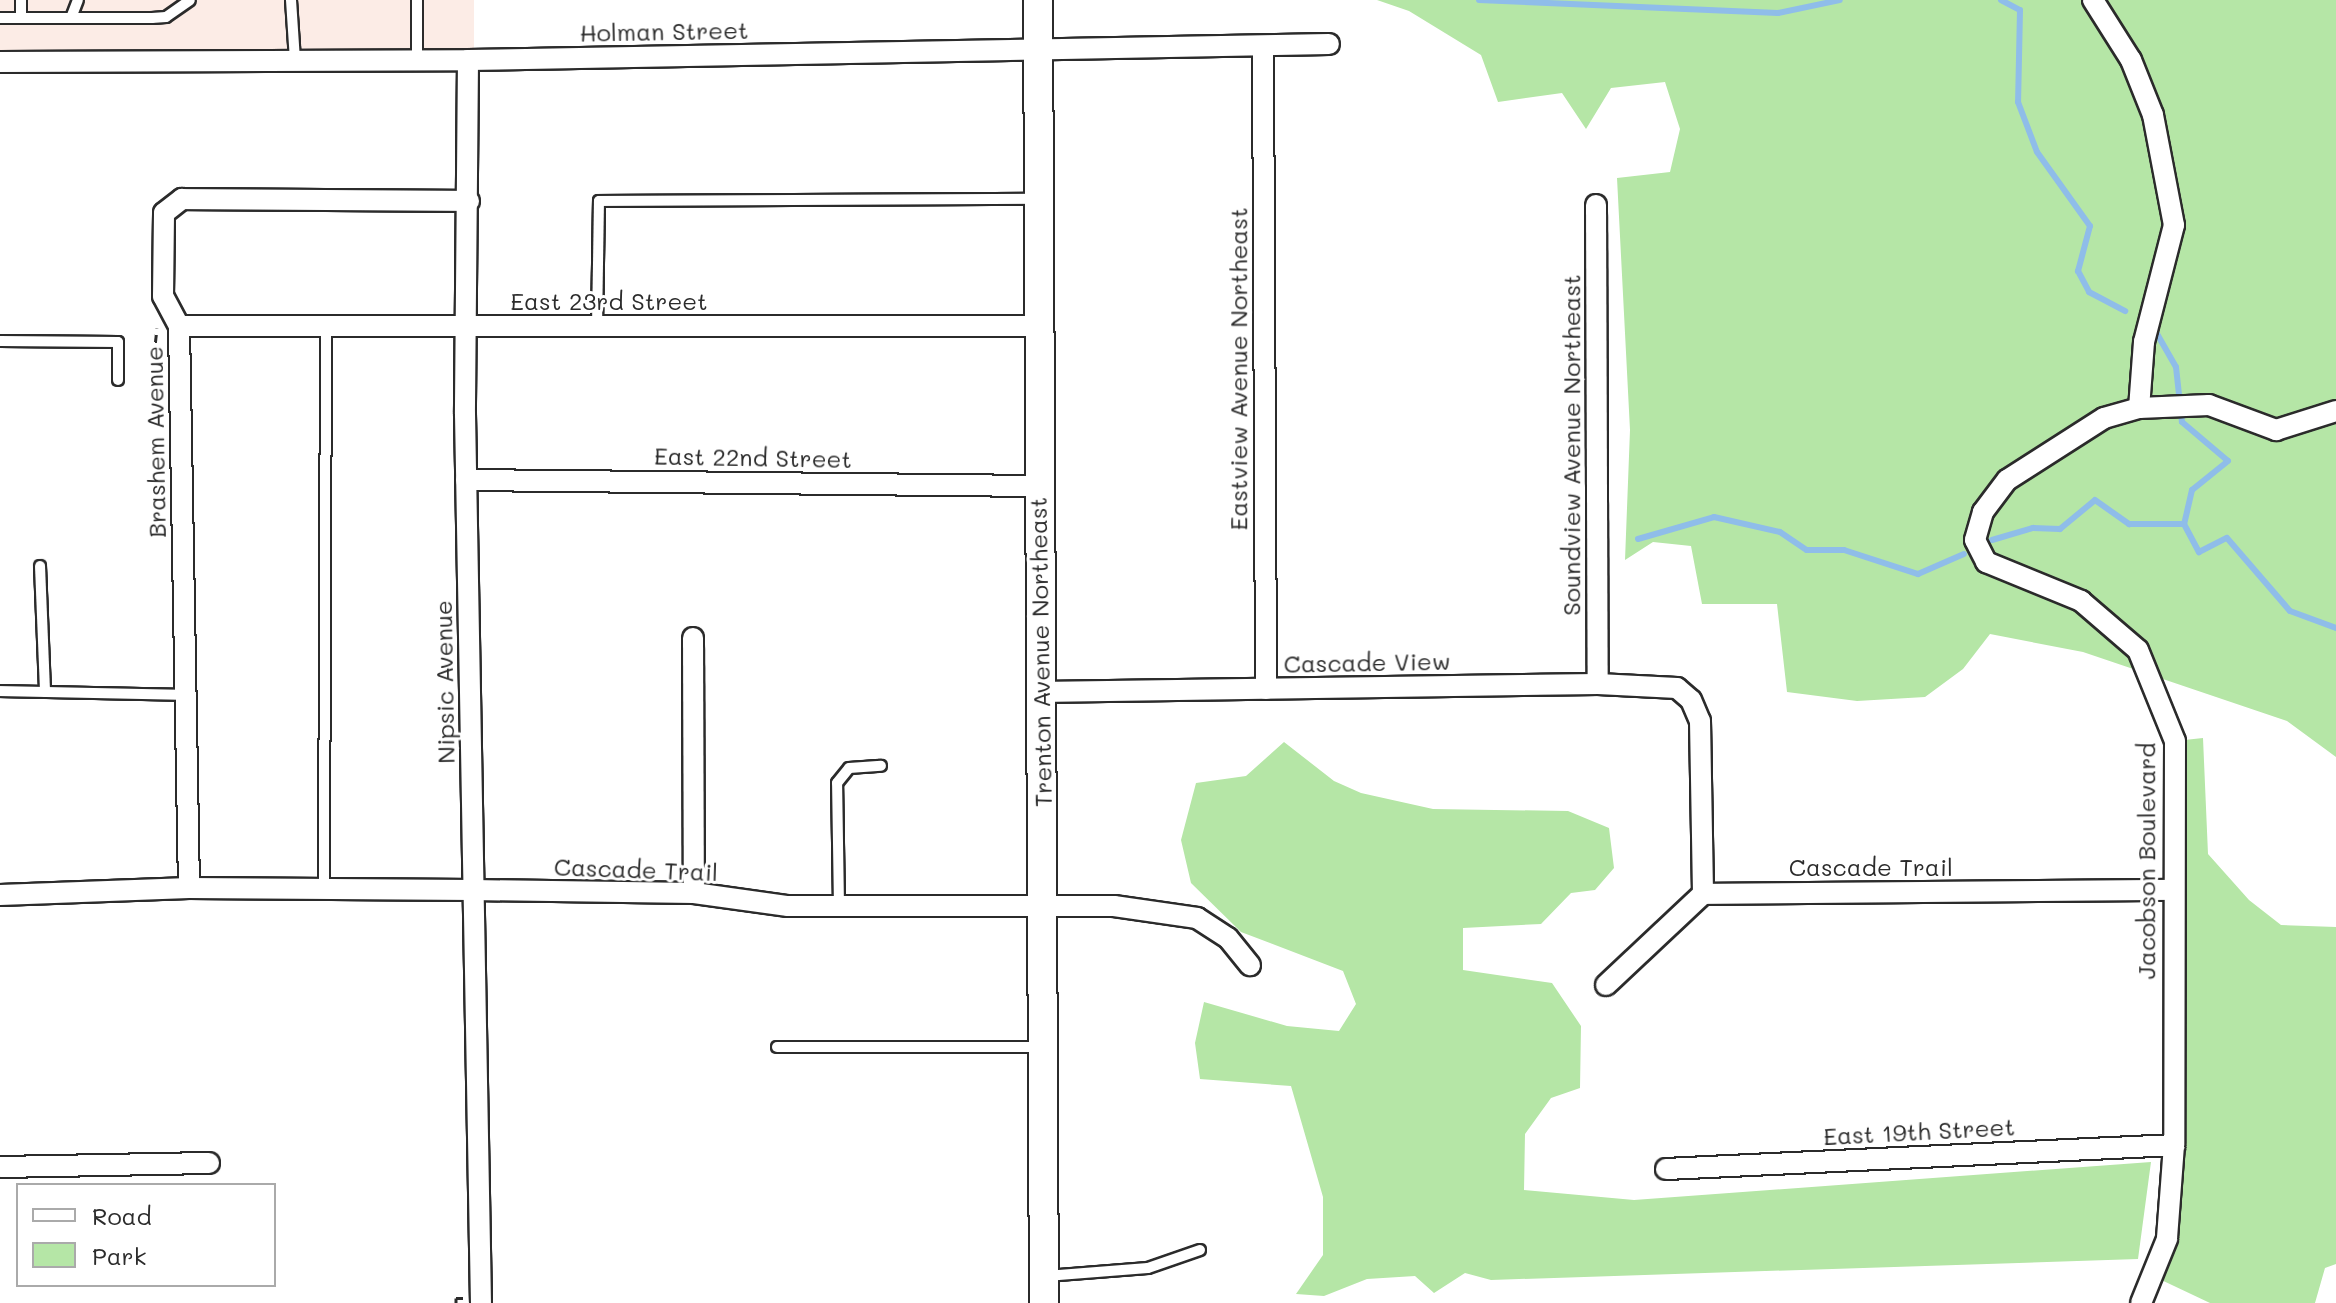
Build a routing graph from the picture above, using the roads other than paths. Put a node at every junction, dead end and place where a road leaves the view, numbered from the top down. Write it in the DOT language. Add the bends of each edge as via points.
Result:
graph roads {
  1 [pos="21,0"];
  2 [pos="78,0"];
  3 [pos="190,0"];
  4 [pos="291,0"];
  5 [pos="417,0"];
  6 [pos="1038,0"];
  7 [pos="2093,0"];
  8 [pos="0,18"];
  9 [pos="21,18"];
  10 [pos="71,18"];
  11 [pos="1329,44"];
  12 [pos="1263,48"];
  13 [pos="1038,51"];
  14 [pos="468,60"];
  15 [pos="295,61"];
  16 [pos="417,61"];
  17 [pos="0,62"];
  18 [pos="1037,199"];
  19 [pos="469,201"];
  20 [pos="1596,205"];
  21 [pos="179,326"];
  22 [pos="1038,326"];
  23 [pos="326,327"];
  24 [pos="597,327"];
  25 [pos="469,328"];
  26 [pos="0,341"];
  27 [pos="118,380"];
  28 [pos="2148,406"];
  29 [pos="2336,411"];
  30 [pos="466,480"];
  31 [pos="1038,486"];
  32 [pos="40,566"];
  33 [pos="693,638"];
  34 [pos="1598,684"];
  35 [pos="1266,689"];
  36 [pos="0,691"];
  37 [pos="45,692"];
  38 [pos="1039,692"];
  39 [pos="185,695"];
  40 [pos="881,766"];
  41 [pos="189,888"];
  42 [pos="324,889"];
  43 [pos="473,890"];
  44 [pos="2172,890"];
  45 [pos="694,893"];
  46 [pos="1703,894"];
  47 [pos="0,895"];
  48 [pos="839,906"];
  49 [pos="1044,908"];
  50 [pos="1250,965"];
  51 [pos="1606,985"];
  52 [pos="777,1047"];
  53 [pos="1044,1047"];
  54 [pos="2174,1145"];
  55 [pos="209,1163"];
  56 [pos="0,1167"];
  57 [pos="1666,1169"];
  58 [pos="1200,1250"];
  59 [pos="1044,1290"];
  60 [pos="481,1303"];
  61 [pos="2141,1303"];
  1 -- 9 [label="lane"];
  2 -- 10 [label="lane"];
  3 -- 10 [label="lane" via="166,17"];
  4 -- 15 [label="lane"];
  5 -- 16 [label="lane"];
  6 -- 13 [label="main road, Trenton Avenue Northeast"];
  7 -- 28 [label="street" via="2131,60 2153,115 2174,225 2144,342"];
  8 -- 9 [label="lane"];
  9 -- 10 [label="lane"];
  11 -- 12 [label="street, Holman Street"];
  12 -- 13 [label="street, Holman Street"];
  12 -- 35 [label="street, Eastview Avenue Northeast"];
  13 -- 14 [label="street, Holman Street"];
  13 -- 18 [label="main road, Trenton Avenue Northeast"];
  14 -- 16 [label="street, Holman Street"];
  14 -- 19 [label="street, Nipsic Avenue"];
  15 -- 16 [label="street, Holman Street"];
  15 -- 17 [label="street, Holman Street"];
  18 -- 22 [label="main road, Trenton Avenue Northeast"];
  18 -- 24 [label="lane" via="599,201"];
  19 -- 21 [label="street, Brashem Avenue" via="182,199 164,213 163,296"];
  19 -- 25 [label="street, Nipsic Avenue"];
  20 -- 34 [label="street, Soundview Avenue Northeast"];
  21 -- 23 [label="street, East 23rd Street"];
  21 -- 39 [label="street, Brashem Avenue"];
  22 -- 24 [label="street, East 23rd Street"];
  22 -- 31 [label="main road, Trenton Avenue Northeast"];
  23 -- 25 [label="street, East 23rd Street"];
  23 -- 42 [label="lane"];
  24 -- 25 [label="street, East 23rd Street"];
  25 -- 30 [label="street, Nipsic Avenue"];
  26 -- 27 [label="lane" via="118,342"];
  28 -- 29 [label="street" via="2209,405 2276,430"];
  28 -- 44 [label="street, Jacobson Boulevard" via="2093,424 2007,480 1983,512 1975,540 1986,562 2081,601 2138,650 2175,741"];
  30 -- 31 [label="street, East 22nd Street"];
  30 -- 43 [label="street, Nipsic Avenue"];
  31 -- 38 [label="main road, Trenton Avenue Northeast"];
  32 -- 37 [label="lane"];
  33 -- 45 [label="street"];
  34 -- 35 [label="street, Cascade View"];
  34 -- 46 [label="street, Cascade View" via="1677,688 1691,700 1700,721"];
  35 -- 38 [label="street, Cascade View"];
  36 -- 37 [label="lane"];
  37 -- 39 [label="lane"];
  38 -- 49 [label="main road, Trenton Avenue Northeast"];
  39 -- 41 [label="street, Brashem Avenue"];
  40 -- 48 [label="lane" via="849,768 837,783"];
  41 -- 42 [label="street, Cascade Trail"];
  41 -- 47 [label="street, Cascade Trail"];
  42 -- 43 [label="street, Cascade Trail"];
  43 -- 45 [label="street, Cascade Trail"];
  43 -- 60 [label="street, Nipsic Avenue"];
  44 -- 46 [label="street, Cascade Trail"];
  44 -- 54 [label="street, Jacobson Boulevard"];
  45 -- 48 [label="street, Cascade Trail" via="788,906"];
  46 -- 51 [label="street"];
  48 -- 49 [label="street, Cascade Trail"];
  49 -- 50 [label="street, Cascade Trail" via="1114,906 1182,914 1213,926"];
  49 -- 53 [label="main road, Trenton Avenue Northeast"];
  52 -- 53 [label="lane"];
  53 -- 59 [label="main road, Trenton Avenue Northeast"];
  54 -- 57 [label="street, East 19th Street"];
  54 -- 61 [label="street, Jacobson Boulevard" via="2167,1239"];
  55 -- 56 [label="street"];
  58 -- 59 [label="lane" via="1148,1268"];
}
